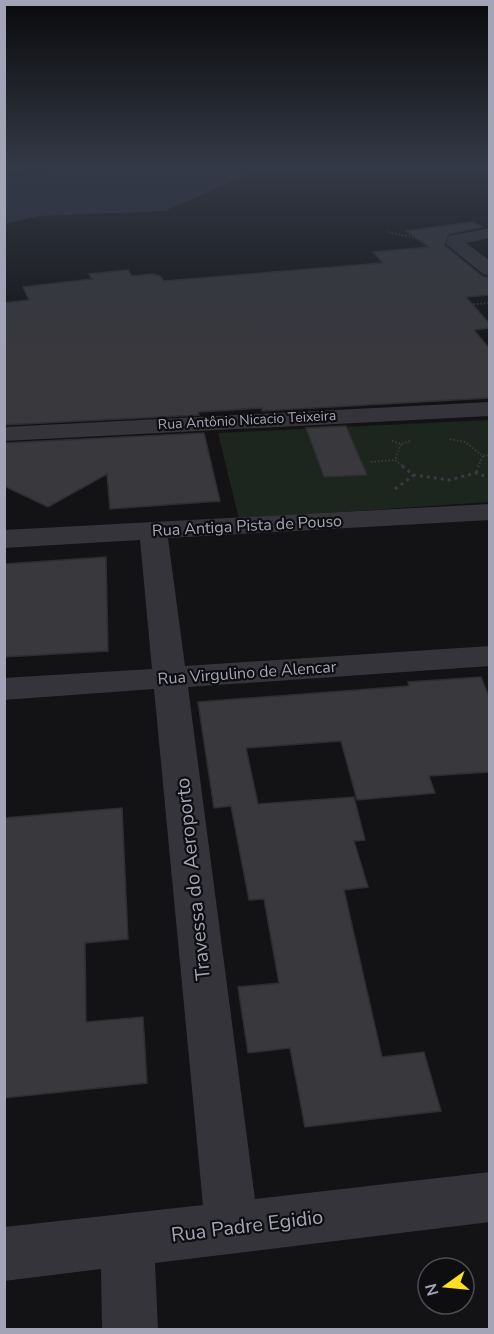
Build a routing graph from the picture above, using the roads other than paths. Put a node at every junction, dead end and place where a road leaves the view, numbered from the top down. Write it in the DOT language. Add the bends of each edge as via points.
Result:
graph roads {
  1 [pos="489,233"];
  2 [pos="489,270"];
  3 [pos="489,409"];
  4 [pos="4,434"];
  5 [pos="489,512"];
  6 [pos="153,531"];
  7 [pos="4,539"];
  8 [pos="489,656"];
  9 [pos="171,678"];
  10 [pos="4,689"];
  11 [pos="489,1197"];
  12 [pos="232,1228"];
  13 [pos="127,1240"];
  14 [pos="4,1254"];
  15 [pos="130,1329"];
  1 -- 2 [label="street" via="455,240"];
  3 -- 4 [label="street, Rua Antônio Nicacio Teixeira"];
  5 -- 6 [label="street, Rua Antiga Pista de Pouso"];
  6 -- 7 [label="street, Rua Antiga Pista de Pouso"];
  6 -- 9 [label="street, Travessa do Aeroporto"];
  8 -- 9 [label="street, Rua Virgulino de Alencar"];
  9 -- 10 [label="street, Rua Virgulino de Alencar"];
  9 -- 12 [label="street, Travessa do Aeroporto"];
  11 -- 12 [label="street, Rua Padre Egidio"];
  12 -- 13 [label="street, Rua Padre Egidio"];
  13 -- 14 [label="street, Rua Padre Egidio"];
  13 -- 15 [label="street"];
}
